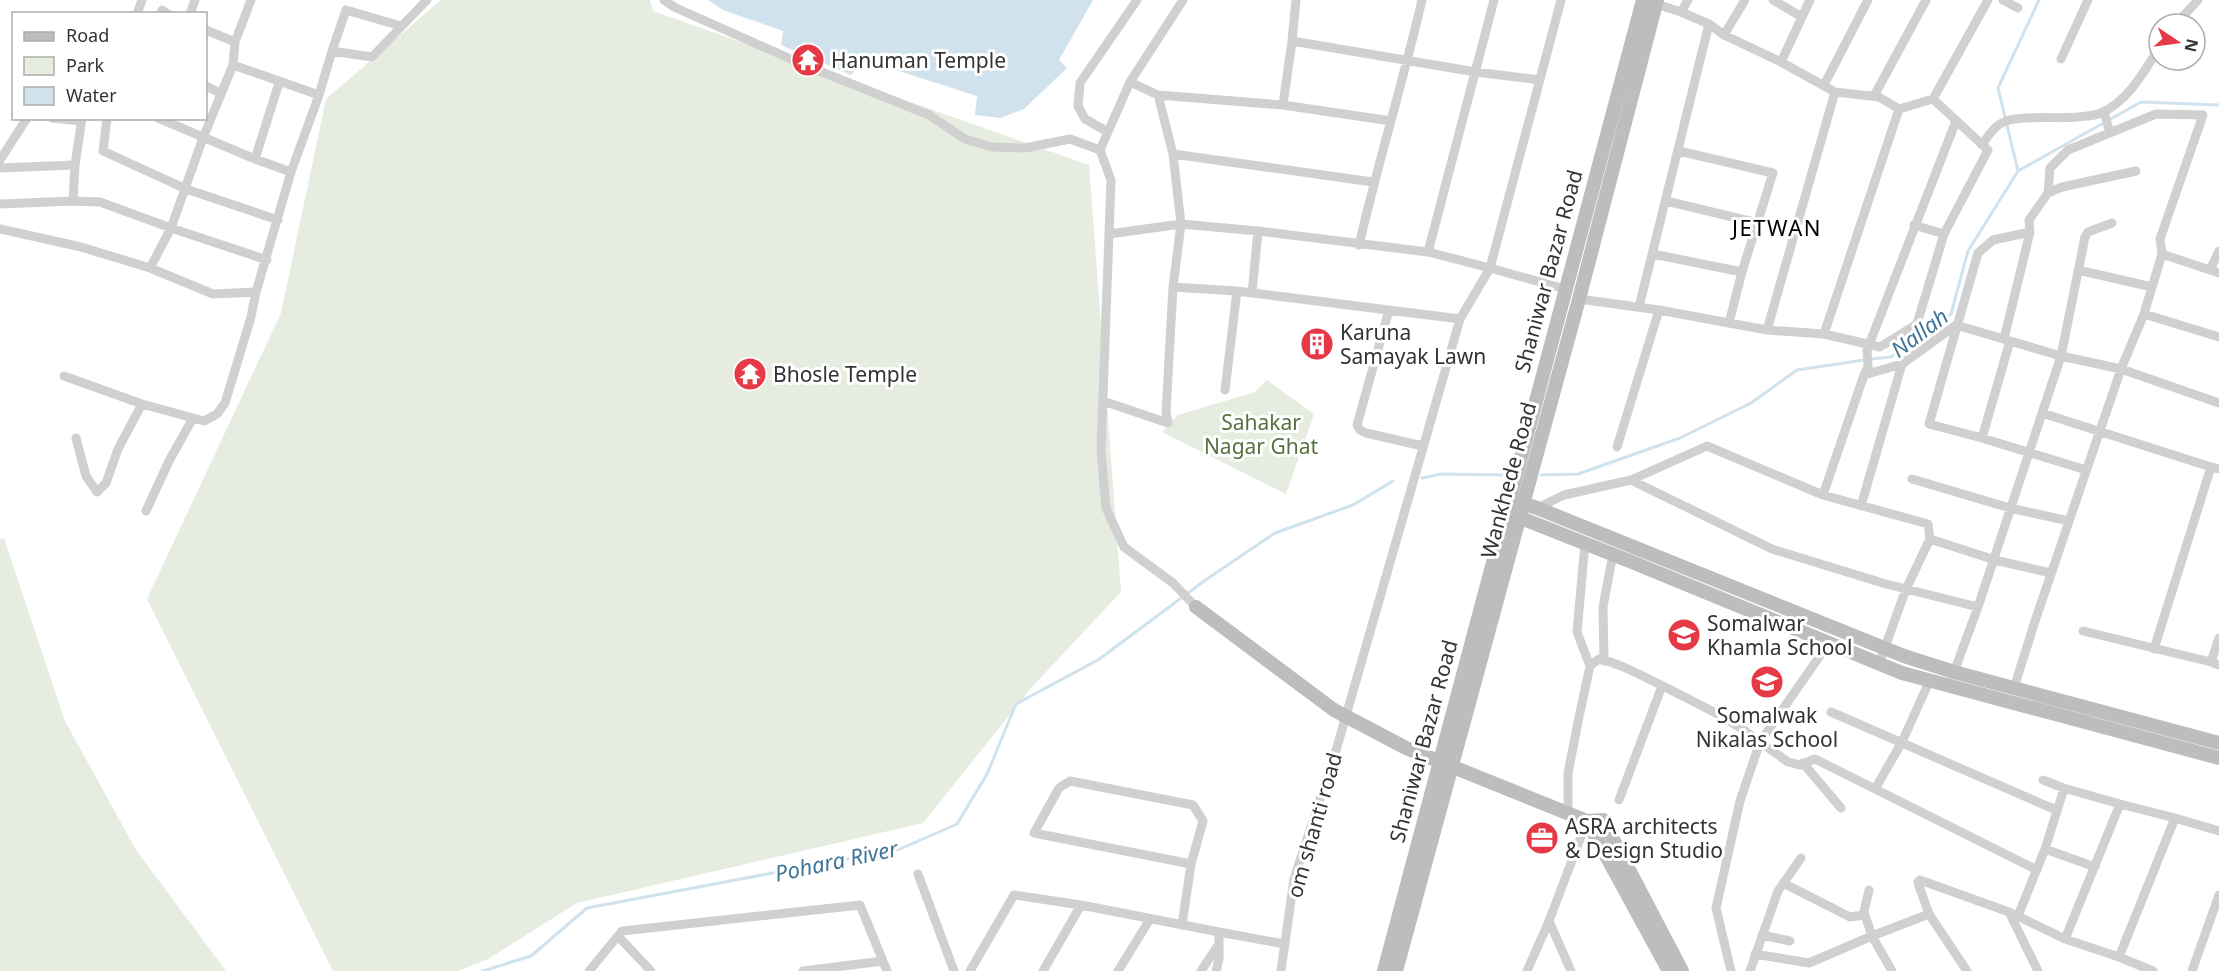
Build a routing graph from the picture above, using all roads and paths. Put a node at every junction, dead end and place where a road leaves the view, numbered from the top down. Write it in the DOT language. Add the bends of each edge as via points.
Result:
graph roads {
  1 [pos="251,0"];
  2 [pos="427,0"];
  3 [pos="664,0"];
  4 [pos="1137,0"];
  5 [pos="1183,0"];
  6 [pos="1296,0"];
  7 [pos="1422,0"];
  8 [pos="1494,0"];
  9 [pos="1561,0"];
  10 [pos="1688,0"];
  11 [pos="1745,0"];
  12 [pos="1773,0"];
  13 [pos="1810,0"];
  14 [pos="1868,0"];
  15 [pos="1926,0"];
  16 [pos="1988,0"];
  17 [pos="2003,0"];
  18 [pos="2088,0"];
  19 [pos="2198,0"];
  20 [pos="1649,1"];
  21 [pos="347,5"];
  22 [pos="2018,8"];
  23 [pos="1682,12"];
  24 [pos="2187,12"];
  25 [pos="1802,17"];
  26 [pos="1709,24"];
  27 [pos="401,26"];
  28 [pos="207,30"];
  29 [pos="1724,35"];
  30 [pos="235,42"];
  31 [pos="1292,42"];
  32 [pos="332,51"];
  33 [pos="2061,58"];
  34 [pos="1408,59"];
  35 [pos="1781,62"];
  36 [pos="233,64"];
  37 [pos="2147,66"];
  38 [pos="1476,72"];
  39 [pos="1540,80"];
  40 [pos="1130,82"];
  41 [pos="279,83"];
  42 [pos="207,86"];
  43 [pos="1824,86"];
  44 [pos="1834,92"];
  45 [pos="220,93"];
  46 [pos="318,95"];
  47 [pos="1158,95"];
  48 [pos="1874,96"];
  49 [pos="1933,99"];
  50 [pos="1283,105"];
  51 [pos="1899,109"];
  52 [pos="2104,112"];
  53 [pos="26,120"];
  54 [pos="82,120"];
  55 [pos="107,120"];
  56 [pos="163,120"];
  57 [pos="1391,121"];
  58 [pos="1956,121"];
  59 [pos="1108,132"];
  60 [pos="2110,133"];
  61 [pos="203,138"];
  62 [pos="1982,145"];
  63 [pos="1100,150"];
  64 [pos="1679,151"];
  65 [pos="1173,154"];
  66 [pos="255,159"];
  67 [pos="0,160"];
  68 [pos="75,165"];
  69 [pos="0,168"];
  70 [pos="2136,171"];
  71 [pos="291,172"];
  72 [pos="1373,182"];
  73 [pos="186,189"];
  74 [pos="2048,193"];
  75 [pos="73,201"];
  76 [pos="1666,201"];
  77 [pos="0,204"];
  78 [pos="278,220"];
  79 [pos="1758,223"];
  80 [pos="2112,223"];
  81 [pos="1181,225"];
  82 [pos="1914,225"];
  83 [pos="171,228"];
  84 [pos="0,229"];
  85 [pos="1258,231"];
  86 [pos="2030,232"];
  87 [pos="1109,234"];
  88 [pos="1944,234"];
  89 [pos="1359,245"];
  90 [pos="2219,251"];
  91 [pos="1428,252"];
  92 [pos="1653,254"];
  93 [pos="2162,254"];
  94 [pos="267,260"];
  95 [pos="150,268"];
  96 [pos="1490,268"];
  97 [pos="2078,270"];
  98 [pos="1742,272"];
  99 [pos="2215,272"];
  100 [pos="1173,287"];
  101 [pos="2152,287"];
  102 [pos="1565,289"];
  103 [pos="1237,291"];
  104 [pos="256,292"];
  105 [pos="1252,293"];
  106 [pos="1579,299"];
  107 [pos="1639,307"];
  108 [pos="1389,310"];
  109 [pos="1659,310"];
  110 [pos="2144,314"];
  111 [pos="1460,319"];
  112 [pos="1729,323"];
  113 [pos="1956,325"];
  114 [pos="1767,330"];
  115 [pos="1824,334"];
  116 [pos="2219,337"];
  117 [pos="2007,340"];
  118 [pos="1868,347"];
  119 [pos="2061,356"];
  120 [pos="1902,364"];
  121 [pos="2121,369"];
  122 [pos="1866,371"];
  123 [pos="64,376"];
  124 [pos="1225,390"];
  125 [pos="1103,401"];
  126 [pos="2219,403"];
  127 [pos="142,404"];
  128 [pos="2042,413"];
  129 [pos="193,418"];
  130 [pos="2099,432"];
  131 [pos="76,438"];
  132 [pos="1982,438"];
  133 [pos="1423,446"];
  134 [pos="1617,447"];
  135 [pos="2029,452"];
  136 [pos="2215,468"];
  137 [pos="2086,470"];
  138 [pos="1912,479"];
  139 [pos="1631,480"];
  140 [pos="1823,495"];
  141 [pos="1507,506"];
  142 [pos="1861,506"];
  143 [pos="1537,508"];
  144 [pos="2010,508"];
  145 [pos="1521,510"];
  146 [pos="146,511"];
  147 [pos="2069,521"];
  148 [pos="1930,539"];
  149 [pos="1585,543"];
  150 [pos="1613,554"];
  151 [pos="1995,560"];
  152 [pos="2051,573"];
  153 [pos="1906,589"];
  154 [pos="1196,607"];
  155 [pos="1978,608"];
  156 [pos="2084,631"];
  157 [pos="2219,638"];
  158 [pos="1828,644"];
  159 [pos="1886,648"];
  160 [pos="2154,649"];
  161 [pos="1604,660"];
  162 [pos="2215,663"];
  163 [pos="1879,664"];
  164 [pos="1590,666"];
  165 [pos="1954,672"];
  166 [pos="1929,682"];
  167 [pos="1662,686"];
  168 [pos="2014,688"];
  169 [pos="1831,712"];
  170 [pos="1345,716"];
  171 [pos="1760,742"];
  172 [pos="1902,742"];
  173 [pos="2219,743"];
  174 [pos="2219,758"];
  175 [pos="1445,762"];
  176 [pos="1803,764"];
  177 [pos="2043,780"];
  178 [pos="1875,789"];
  179 [pos="2066,789"];
  180 [pos="1619,800"];
  181 [pos="2120,804"];
  182 [pos="1841,808"];
  183 [pos="2056,810"];
  184 [pos="1568,813"];
  185 [pos="2175,818"];
  186 [pos="1587,821"];
  187 [pos="2219,831"];
  188 [pos="2045,849"];
  189 [pos="1801,858"];
  190 [pos="1191,864"];
  191 [pos="2095,867"];
  192 [pos="2037,870"];
  193 [pos="918,874"];
  194 [pos="1783,883"];
  195 [pos="1869,890"];
  196 [pos="2219,895"];
  197 [pos="1081,905"];
  198 [pos="1929,914"];
  199 [pos="2014,914"];
  200 [pos="1865,915"];
  201 [pos="1150,919"];
  202 [pos="1549,921"];
  203 [pos="1182,925"];
  204 [pos="1219,933"];
  205 [pos="1762,935"];
  206 [pos="618,936"];
  207 [pos="1872,936"];
  208 [pos="2065,939"];
  209 [pos="1790,941"];
  210 [pos="1219,944"];
  211 [pos="1284,944"];
  212 [pos="1755,954"];
  213 [pos="2119,957"];
  214 [pos="885,966"];
  215 [pos="589,971"];
  216 [pos="651,971"];
  217 [pos="803,971"];
  218 [pos="954,971"];
  219 [pos="970,971"];
  220 [pos="1043,971"];
  221 [pos="1118,971"];
  222 [pos="1201,971"];
  223 [pos="1216,971"];
  224 [pos="1281,971"];
  225 [pos="1384,971"];
  226 [pos="1396,971"];
  227 [pos="1527,971"];
  228 [pos="1571,971"];
  229 [pos="1669,971"];
  230 [pos="1682,971"];
  231 [pos="1731,971"];
  232 [pos="1750,971"];
  233 [pos="1892,971"];
  234 [pos="1967,971"];
  235 [pos="2038,971"];
  236 [pos="2153,971"];
  237 [pos="2192,971"];
  1 -- 30 [label="street"];
  2 -- 27 [label="street"];
  3 -- 63 [label="street" via="802,64 929,115 965,139 992,147 1025,148 1070,139"];
  4 -- 59 [label="street" via="1080,83 1078,106 1085,119"];
  5 -- 40 [label="street"];
  6 -- 31 [label="street"];
  7 -- 34 [label="street"];
  8 -- 38 [label="street"];
  9 -- 39 [label="street, om shanti road"];
  10 -- 23 [label="street"];
  11 -- 29 [label="street"];
  12 -- 25 [label="street"];
  13 -- 25 [label="street"];
  14 -- 43 [label="street"];
  15 -- 48 [label="street"];
  16 -- 49 [label="street"];
  17 -- 22 [label="street"];
  18 -- 33 [label="street"];
  19 -- 24 [label="street"];
  20 -- 23 [label="street"];
  20 -- 102 [label="main road, Shaniwar Bazar Road"];
  20 -- 106 [label="main road, Wankhede Road"];
  21 -- 27 [label="street"];
  21 -- 32 [label="street"];
  23 -- 26 [label="street"];
  25 -- 35 [label="street"];
  26 -- 29 [label="street"];
  26 -- 64 [label="street"];
  27 -- 32 [label="street" via="372,57"];
  28 -- 30 [label="street"];
  29 -- 35 [label="street"];
  30 -- 36 [label="street"];
  31 -- 34 [label="street"];
  31 -- 50 [label="street"];
  32 -- 46 [label="street"];
  34 -- 38 [label="street"];
  34 -- 57 [label="street"];
  35 -- 43 [label="street"];
  36 -- 41 [label="street"];
  36 -- 45 [label="street"];
  37 -- 52 [label="street" via="2128,94"];
  38 -- 39 [label="street"];
  38 -- 91 [label="street"];
  39 -- 96 [label="street, om shanti road"];
  40 -- 47 [label="street"];
  40 -- 59 [label="street"];
  41 -- 46 [label="street"];
  41 -- 66 [label="street"];
  42 -- 45 [label="street"];
  43 -- 44 [label="street"];
  44 -- 48 [label="street"];
  44 -- 114 [label="street"];
  45 -- 61 [label="street"];
  46 -- 71 [label="street"];
  47 -- 50 [label="street"];
  47 -- 65 [label="street"];
  48 -- 51 [label="street"];
  49 -- 51 [label="street"];
  49 -- 58 [label="street"];
  50 -- 57 [label="street"];
  51 -- 115 [label="street"];
  52 -- 60 [label="street"];
  52 -- 62 [label="street" via="2003,122"];
  53 -- 67 [label="street"];
  54 -- 68 [label="street"];
  55 -- 73 [label="street" via="103,151"];
  56 -- 61 [label="street"];
  57 -- 72 [label="street"];
  58 -- 62 [label="street"];
  58 -- 82 [label="street"];
  59 -- 63 [label="street"];
  60 -- 74 [label="street" via="2068,150 2050,168"];
  60 -- 93 [label="street" via="2156,114 2203,115 2160,239"];
  61 -- 66 [label="street"];
  61 -- 73 [label="street"];
  62 -- 88 [label="street" via="1988,150"];
  63 -- 87 [label="street" via="1111,180"];
  64 -- 76 [label="street"];
  64 -- 79 [label="street" via="1773,173"];
  65 -- 72 [label="street"];
  65 -- 81 [label="street"];
  66 -- 71 [label="street"];
  68 -- 69 [label="street"];
  68 -- 75 [label="street"];
  70 -- 74 [label="street"];
  71 -- 78 [label="street"];
  72 -- 89 [label="street"];
  73 -- 78 [label="street"];
  73 -- 83 [label="street"];
  74 -- 86 [label="street" via="2029,220"];
  75 -- 77 [label="street"];
  75 -- 83 [label="street" via="100,202"];
  76 -- 79 [label="street"];
  76 -- 92 [label="street"];
  78 -- 94 [label="street"];
  79 -- 98 [label="street"];
  80 -- 97 [label="street" via="2088,232"];
  81 -- 85 [label="street"];
  81 -- 87 [label="street"];
  81 -- 100 [label="street"];
  82 -- 88 [label="street"];
  82 -- 118 [label="street"];
  83 -- 94 [label="street"];
  83 -- 95 [label="street"];
  84 -- 95 [label="street"];
  85 -- 89 [label="street"];
  85 -- 105 [label="street"];
  86 -- 113 [label="street" via="1992,240 1978,253"];
  86 -- 117 [label="street"];
  87 -- 125 [label="street"];
  88 -- 118 [label="street" via="1917,324 1880,347"];
  89 -- 91 [label="street"];
  90 -- 99 [label="street"];
  91 -- 96 [label="street"];
  92 -- 98 [label="street"];
  92 -- 107 [label="street"];
  93 -- 99 [label="street"];
  93 -- 101 [label="street"];
  94 -- 104 [label="street"];
  95 -- 104 [label="street" via="213,294"];
  96 -- 102 [label="street"];
  96 -- 111 [label="street, om shanti road"];
  97 -- 101 [label="street"];
  97 -- 119 [label="street"];
  98 -- 112 [label="street"];
  100 -- 103 [label="street"];
  100 -- 125 [label="street" via="1168,423"];
  101 -- 110 [label="street"];
  102 -- 141 [label="main road, Shaniwar Bazar Road"];
  103 -- 105 [label="street"];
  103 -- 124 [label="street"];
  104 -- 129 [label="street" via="225,403 217,414 204,421"];
  105 -- 108 [label="street"];
  106 -- 107 [label="street"];
  106 -- 145 [label="main road, Wankhede Road"];
  107 -- 109 [label="street"];
  108 -- 111 [label="street"];
  108 -- 133 [label="street" via="1357,425 1366,433"];
  109 -- 112 [label="street"];
  109 -- 134 [label="street"];
  110 -- 116 [label="street"];
  110 -- 121 [label="street"];
  111 -- 133 [label="street, om shanti road"];
  112 -- 114 [label="street"];
  113 -- 117 [label="street"];
  113 -- 120 [label="street"];
  113 -- 132 [label="street" via="1929,424"];
  114 -- 115 [label="street"];
  115 -- 118 [label="street"];
  117 -- 119 [label="street"];
  117 -- 132 [label="street"];
  118 -- 122 [label="street"];
  119 -- 121 [label="street"];
  119 -- 128 [label="street"];
  120 -- 122 [label="street"];
  120 -- 142 [label="street"];
  121 -- 126 [label="street"];
  121 -- 130 [label="street"];
  122 -- 140 [label="street"];
  123 -- 127 [label="street"];
  125 -- 154 [label="street" via="1101,450 1106,508 1124,547 1173,583"];
  127 -- 129 [label="street"];
  127 -- 131 [label="street" via="118,449 106,483 97,492 87,476"];
  128 -- 130 [label="street"];
  128 -- 135 [label="street"];
  129 -- 146 [label="street"];
  130 -- 136 [label="street"];
  130 -- 137 [label="street"];
  132 -- 135 [label="street"];
  133 -- 170 [label="street, om shanti road"];
  135 -- 137 [label="street"];
  135 -- 144 [label="street"];
  136 -- 160 [label="street"];
  137 -- 147 [label="street"];
  138 -- 144 [label="street"];
  139 -- 140 [label="street" via="1707,446"];
  139 -- 143 [label="street" via="1564,495"];
  139 -- 153 [label="street" via="1773,549"];
  140 -- 142 [label="street"];
  141 -- 145 [label="main road"];
  141 -- 175 [label="main road, Shaniwar Bazar Road"];
  142 -- 148 [label="street" via="1928,524"];
  143 -- 145 [label="main road"];
  143 -- 159 [label="main road"];
  144 -- 147 [label="street"];
  144 -- 151 [label="street"];
  145 -- 149 [label="main road"];
  145 -- 175 [label="main road, Wankhede Road"];
  147 -- 152 [label="street"];
  148 -- 151 [label="street"];
  148 -- 153 [label="street"];
  149 -- 150 [label="main road"];
  149 -- 164 [label="street" via="1577,632"];
  150 -- 158 [label="main road"];
  150 -- 161 [label="street" via="1603,607"];
  151 -- 152 [label="street"];
  151 -- 155 [label="street"];
  152 -- 168 [label="street"];
  153 -- 155 [label="street"];
  153 -- 159 [label="street"];
  154 -- 170 [label="main road"];
  155 -- 165 [label="street"];
  156 -- 160 [label="street"];
  157 -- 162 [label="street"];
  158 -- 163 [label="main road"];
  158 -- 171 [label="street"];
  159 -- 163 [label="street"];
  159 -- 165 [label="main road"];
  160 -- 162 [label="street"];
  161 -- 164 [label="street"];
  161 -- 167 [label="street"];
  163 -- 166 [label="main road"];
  164 -- 184 [label="street" via="1568,773"];
  165 -- 168 [label="main road"];
  166 -- 172 [label="street"];
  166 -- 174 [label="main road"];
  167 -- 171 [label="street" via="1723,715"];
  167 -- 180 [label="street"];
  168 -- 173 [label="main road"];
  169 -- 172 [label="street"];
  170 -- 175 [label="main road" via="1406,748"];
  170 -- 211 [label="street, om shanti road" via="1294,879"];
  171 -- 176 [label="street" via="1788,762"];
  171 -- 231 [label="street" via="1740,801 1716,908"];
  172 -- 178 [label="street"];
  172 -- 183 [label="street"];
  175 -- 184 [label="main road"];
  175 -- 225 [label="main road, Shaniwar Bazar Road"];
  175 -- 226 [label="main road, Wankhede Road"];
  176 -- 178 [label="street" via="1815,759"];
  176 -- 182 [label="street"];
  177 -- 179 [label="street"];
  178 -- 192 [label="street"];
  179 -- 181 [label="street"];
  179 -- 183 [label="street"];
  181 -- 185 [label="street"];
  181 -- 191 [label="street"];
  183 -- 188 [label="street"];
  184 -- 186 [label="main road"];
  185 -- 187 [label="street"];
  185 -- 213 [label="street"];
  186 -- 202 [label="street"];
  186 -- 229 [label="main road"];
  186 -- 230 [label="main road" via="1603,820"];
  188 -- 191 [label="street"];
  188 -- 192 [label="street"];
  189 -- 194 [label="street"];
  190 -- 190 [label="street" via="1057,837 1034,833 1059,788 1070,781 1193,805 1203,821"];
  190 -- 203 [label="street"];
  191 -- 208 [label="street"];
  192 -- 199 [label="street"];
  193 -- 218 [label="street"];
  194 -- 200 [label="street" via="1850,917"];
  194 -- 205 [label="street"];
  195 -- 200 [label="street"];
  196 -- 237 [label="street"];
  197 -- 201 [label="street"];
  197 -- 219 [label="street" via="1014,895"];
  197 -- 220 [label="street"];
  198 -- 199 [label="street" via="1918,882 1923,880"];
  198 -- 207 [label="street"];
  198 -- 234 [label="street"];
  199 -- 208 [label="street"];
  199 -- 235 [label="street"];
  200 -- 207 [label="street"];
  201 -- 203 [label="street"];
  201 -- 221 [label="street"];
  202 -- 227 [label="street"];
  202 -- 228 [label="street"];
  203 -- 204 [label="street"];
  204 -- 210 [label="street"];
  204 -- 211 [label="street"];
  205 -- 209 [label="street"];
  205 -- 212 [label="street"];
  206 -- 214 [label="street" via="622,931 860,905"];
  206 -- 215 [label="street"];
  206 -- 216 [label="street"];
  207 -- 212 [label="street" via="1809,963"];
  207 -- 233 [label="street"];
  208 -- 213 [label="street"];
  210 -- 222 [label="street"];
  210 -- 223 [label="street"];
  211 -- 224 [label="street, om shanti road"];
  212 -- 232 [label="street"];
  213 -- 236 [label="street"];
  214 -- 217 [label="street"];
}
